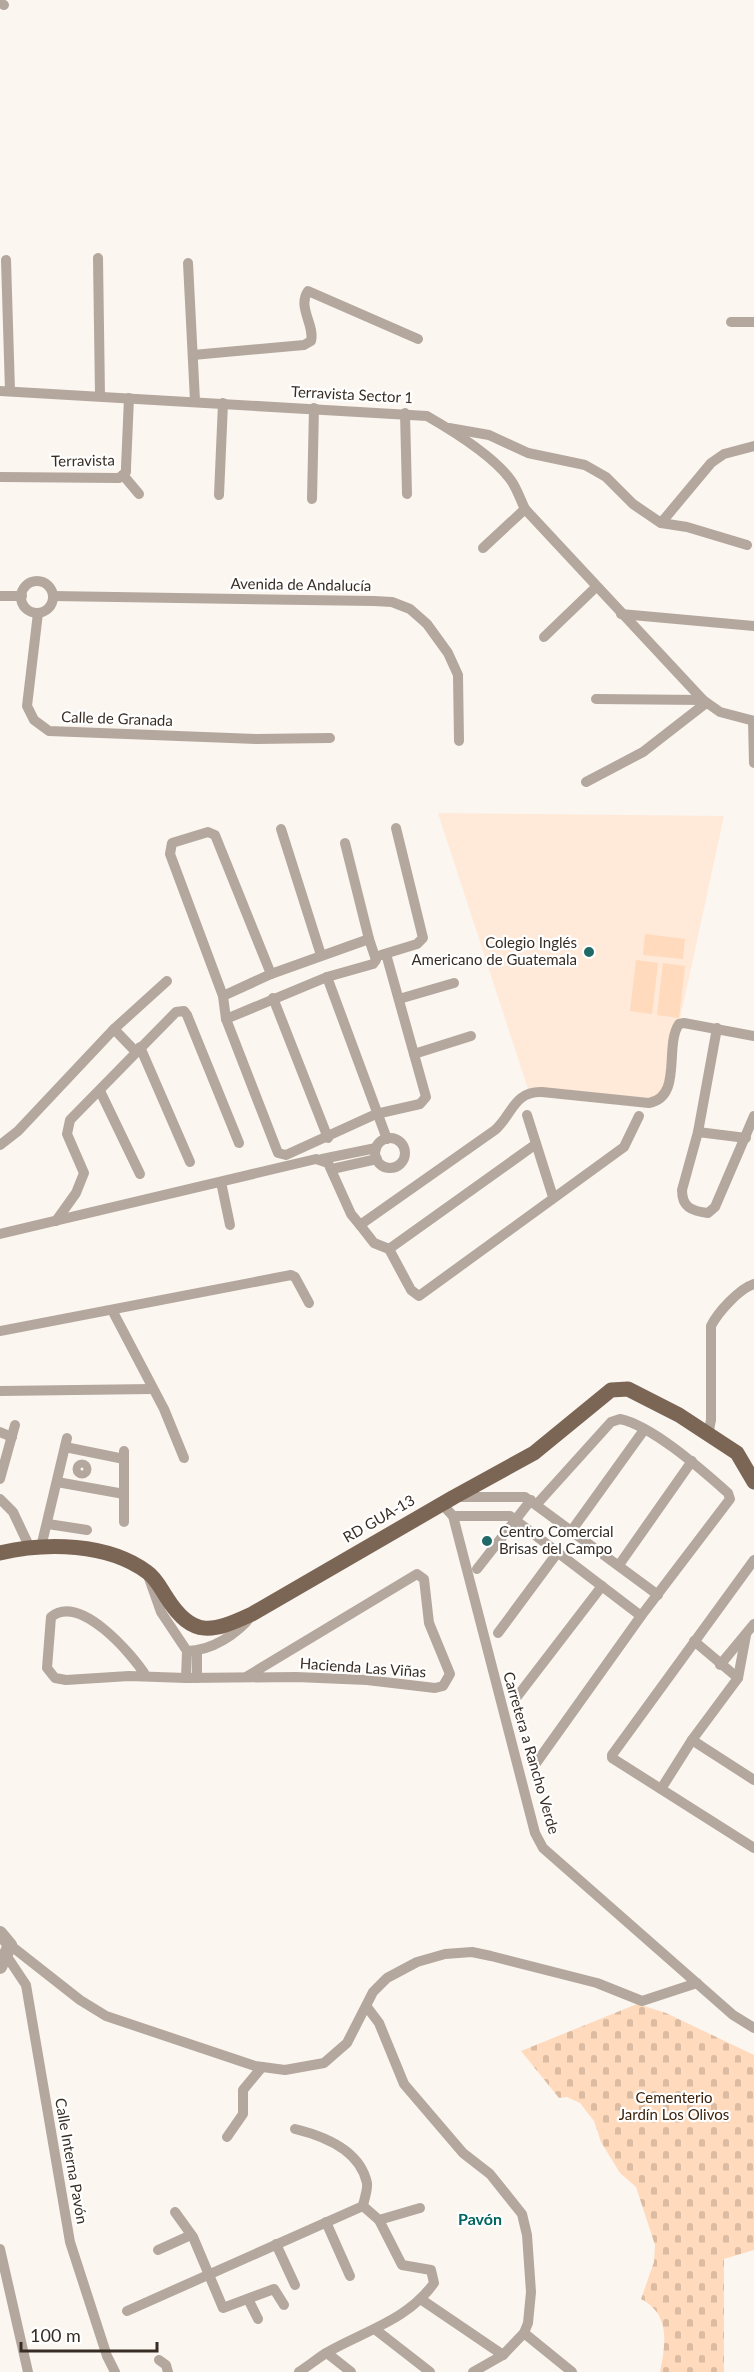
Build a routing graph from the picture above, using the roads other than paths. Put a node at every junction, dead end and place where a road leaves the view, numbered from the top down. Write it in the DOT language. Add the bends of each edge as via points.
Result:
graph roads {
  1 [pos="98,258"];
  2 [pos="6,260"];
  3 [pos="188,263"];
  4 [pos="731,322"];
  5 [pos="754,322"];
  6 [pos="418,339"];
  7 [pos="193,355"];
  8 [pos="5,391"];
  9 [pos="100,396"];
  10 [pos="129,398"];
  11 [pos="195,401"];
  12 [pos="223,403"];
  13 [pos="314,408"];
  14 [pos="405,413"];
  15 [pos="448,428"];
  16 [pos="754,446"];
  17 [pos="123,475"];
  18 [pos="0,477"];
  19 [pos="139,494"];
  20 [pos="406,494"];
  21 [pos="219,495"];
  22 [pos="312,499"];
  23 [pos="525,509"];
  24 [pos="661,523"];
  25 [pos="747,545"];
  26 [pos="483,548"];
  27 [pos="595,588"];
  28 [pos="0,596"];
  29 [pos="22,596"];
  30 [pos="53,596"];
  31 [pos="38,613"];
  32 [pos="621,614"];
  33 [pos="754,626"];
  34 [pos="544,637"];
  35 [pos="596,699"];
  36 [pos="704,702"];
  37 [pos="754,721"];
  38 [pos="459,735"];
  39 [pos="330,738"];
  40 [pos="754,763"];
  41 [pos="586,782"];
  42 [pos="396,828"];
  43 [pos="281,829"];
  44 [pos="345,843"];
  45 [pos="369,939"];
  46 [pos="321,955"];
  47 [pos="380,956"];
  48 [pos="271,974"];
  49 [pos="327,977"];
  50 [pos="167,981"];
  51 [pos="454,983"];
  52 [pos="223,996"];
  53 [pos="273,998"];
  54 [pos="399,999"];
  55 [pos="226,1019"];
  56 [pos="717,1028"];
  57 [pos="114,1029"];
  58 [pos="471,1036"];
  59 [pos="754,1036"];
  60 [pos="138,1050"];
  61 [pos="414,1054"];
  62 [pos="100,1091"];
  63 [pos="376,1114"];
  64 [pos="527,1115"];
  65 [pos="639,1116"];
  66 [pos="754,1116"];
  67 [pos="698,1132"];
  68 [pos="328,1138"];
  69 [pos="387,1138"];
  70 [pos="746,1138"];
  71 [pos="239,1143"];
  72 [pos="536,1144"];
  73 [pos="0,1145"];
  74 [pos="376,1153"];
  75 [pos="322,1159"];
  76 [pos="190,1161"];
  77 [pos="332,1169"];
  78 [pos="140,1174"];
  79 [pos="221,1182"];
  80 [pos="553,1197"];
  81 [pos="56,1221"];
  82 [pos="230,1225"];
  83 [pos="360,1225"];
  84 [pos="0,1234"];
  85 [pos="389,1249"];
  86 [pos="754,1284"];
  87 [pos="309,1303"];
  88 [pos="112,1310"];
  89 [pos="0,1331"];
  90 [pos="152,1389"];
  91 [pos="0,1391"];
  92 [pos="15,1425"];
  93 [pos="644,1430"];
  94 [pos="0,1432"];
  95 [pos="708,1435"];
  96 [pos="12,1437"];
  97 [pos="85,1451"];
  98 [pos="184,1458"];
  99 [pos="692,1461"];
  100 [pos="61,1463"];
  101 [pos="81,1469"];
  102 [pos="0,1479"];
  103 [pos="57,1482"];
  104 [pos="754,1482"];
  105 [pos="81,1487"];
  106 [pos="124,1494"];
  107 [pos="512,1497"];
  108 [pos="0,1499"];
  109 [pos="448,1500"];
  110 [pos="534,1502"];
  111 [pos="453,1516"];
  112 [pos="513,1517"];
  113 [pos="124,1522"];
  114 [pos="48,1524"];
  115 [pos="87,1530"];
  116 [pos="572,1530"];
  117 [pos="36,1548"];
  118 [pos="558,1552"];
  119 [pos="0,1553"];
  120 [pos="754,1560"];
  121 [pos="619,1565"];
  122 [pos="477,1569"];
  123 [pos="147,1572"];
  124 [pos="602,1586"];
  125 [pos="658,1595"];
  126 [pos="252,1614"];
  127 [pos="641,1616"];
  128 [pos="754,1624"];
  129 [pos="498,1633"];
  130 [pos="746,1635"];
  131 [pos="694,1641"];
  132 [pos="192,1651"];
  133 [pos="720,1665"];
  134 [pos="146,1676"];
  135 [pos="246,1677"];
  136 [pos="191,1678"];
  137 [pos="738,1678"];
  138 [pos="516,1698"];
  139 [pos="692,1740"];
  140 [pos="534,1766"];
  141 [pos="754,1780"];
  142 [pos="661,1789"];
  143 [pos="754,1848"];
  144 [pos="0,1933"];
  145 [pos="5,1956"];
  146 [pos="697,1983"];
  147 [pos="367,2007"];
  148 [pos="754,2028"];
  149 [pos="262,2067"];
  150 [pos="295,2129"];
  151 [pos="227,2137"];
  152 [pos="363,2206"];
  153 [pos="420,2208"];
  154 [pos="175,2212"];
  155 [pos="379,2220"];
  156 [pos="326,2222"];
  157 [pos="192,2235"];
  158 [pos="276,2244"];
  159 [pos="0,2249"];
  160 [pos="158,2250"];
  161 [pos="208,2275"];
  162 [pos="350,2276"];
  163 [pos="296,2284"];
  164 [pos="248,2299"];
  165 [pos="422,2300"];
  166 [pos="284,2305"];
  167 [pos="127,2311"];
  168 [pos="258,2319"];
  169 [pos="376,2330"];
  170 [pos="524,2333"];
  171 [pos="327,2353"];
  172 [pos="503,2355"];
  173 [pos="159,2361"];
  174 [pos="28,2372"];
  175 [pos="115,2372"];
  176 [pos="168,2372"];
  177 [pos="299,2372"];
  178 [pos="351,2372"];
  179 [pos="430,2372"];
  180 [pos="476,2372"];
  181 [pos="572,2372"];
  1 -- 9 [label="street"];
  2 -- 8 [label="street"];
  3 -- 7 [label="street"];
  4 -- 5 [label="street"];
  6 -- 7 [label="street" via="308,291 303,304 313,335 304,345"];
  7 -- 11 [label="street"];
  8 -- 9 [label="street, Terravista Sector 1"];
  9 -- 10 [label="street, Terravista Sector 1"];
  10 -- 11 [label="street, Terravista Sector 1"];
  10 -- 17 [label="street, Terravista"];
  11 -- 12 [label="street, Terravista Sector 1"];
  12 -- 13 [label="street, Terravista Sector 1"];
  12 -- 21 [label="street"];
  13 -- 14 [label="street, Terravista Sector 1"];
  13 -- 22 [label="street"];
  14 -- 15 [label="street, Terravista Sector 1" via="427,416"];
  14 -- 20 [label="street"];
  15 -- 23 [label="street, Terravista Sector 1" via="502,470"];
  15 -- 24 [label="street" via="489,435 528,453 585,465 606,477 633,504"];
  16 -- 24 [label="street" via="724,454 711,463"];
  17 -- 18 [label="street, Terravista"];
  17 -- 19 [label="street"];
  23 -- 26 [label="street"];
  23 -- 27 [label="street, Terravista Sector 1"];
  24 -- 25 [label="street"];
  27 -- 32 [label="street, Terravista Sector 1"];
  27 -- 34 [label="street"];
  28 -- 29 [label="street"];
  29 -- 30 [label="street" via="25,587 35,582 48,586"];
  29 -- 31 [label="street" via="24,606"];
  30 -- 31 [label="street" via="48,609"];
  30 -- 38 [label="street, Avenida de Andalucía" via="400,604 427,624 456,666"];
  31 -- 39 [label="street, Calle de Granada" via="27,706 34,720 49,731"];
  32 -- 33 [label="street"];
  32 -- 36 [label="street, Terravista Sector 1"];
  35 -- 36 [label="street"];
  36 -- 37 [label="street, Terravista Sector 1" via="728,715"];
  36 -- 41 [label="street" via="643,752"];
  37 -- 40 [label="street"];
  42 -- 47 [label="street" via="423,938 417,944"];
  43 -- 46 [label="street"];
  44 -- 45 [label="street"];
  45 -- 46 [label="street"];
  45 -- 47 [label="street"];
  46 -- 48 [label="street"];
  47 -- 49 [label="street" via="373,964"];
  47 -- 54 [label="street"];
  48 -- 52 [label="street"];
  48 -- 52 [label="street" via="215,835 208,832 172,843 170,854"];
  49 -- 53 [label="street"];
  49 -- 63 [label="street"];
  50 -- 57 [label="street"];
  51 -- 54 [label="street"];
  52 -- 55 [label="street"];
  53 -- 55 [label="street"];
  53 -- 68 [label="street"];
  54 -- 61 [label="street"];
  55 -- 68 [label="street" via="278,1153 289,1154"];
  56 -- 59 [label="street"];
  56 -- 67 [label="street"];
  56 -- 83 [label="street" via="678,1024 668,1089 657,1101 542,1092 525,1095 515,1102 495,1131"];
  57 -- 60 [label="street"];
  57 -- 73 [label="street" via="18,1131"];
  58 -- 61 [label="street"];
  60 -- 62 [label="street"];
  60 -- 71 [label="street" via="176,1012 184,1011"];
  60 -- 76 [label="street"];
  61 -- 63 [label="street" via="424,1101"];
  62 -- 78 [label="street"];
  62 -- 81 [label="street" via="67,1125 67,1134 84,1173 76,1193"];
  63 -- 68 [label="street"];
  63 -- 69 [label="street"];
  64 -- 72 [label="street"];
  65 -- 80 [label="street" via="624,1147"];
  66 -- 70 [label="street"];
  67 -- 70 [label="street"];
  67 -- 70 [label="street" via="682,1200 688,1208 700,1212 711,1212 715,1207"];
  69 -- 74 [label="street"];
  69 -- 74 [label="street" via="404,1147 404,1160 387,1167"];
  72 -- 80 [label="street"];
  72 -- 85 [label="street"];
  74 -- 75 [label="street"];
  74 -- 77 [label="street"];
  75 -- 77 [label="street"];
  75 -- 79 [label="street"];
  77 -- 83 [label="street" via="351,1214"];
  79 -- 81 [label="street"];
  79 -- 82 [label="street"];
  80 -- 85 [label="street" via="419,1296 411,1290"];
  81 -- 84 [label="street"];
  83 -- 85 [label="street" via="374,1243"];
  86 -- 95 [label="street" via="746,1287 711,1326"];
  87 -- 88 [label="street" via="291,1275"];
  88 -- 89 [label="street"];
  88 -- 90 [label="street"];
  90 -- 91 [label="street"];
  90 -- 98 [label="street"];
  92 -- 96 [label="street"];
  93 -- 99 [label="street"];
  93 -- 110 [label="street" via="623,1419 611,1422"];
  93 -- 116 [label="street"];
  94 -- 96 [label="street"];
  95 -- 104 [label="main road, RD GUA-13" via="737,1453"];
  95 -- 109 [label="main road, RD GUA-13" via="642,1395 628,1389 611,1390 534,1453"];
  96 -- 102 [label="street"];
  97 -- 100 [label="street" via="66,1443"];
  97 -- 101 [label="street"];
  97 -- 106 [label="street" via="124,1455"];
  99 -- 121 [label="street"];
  99 -- 125 [label="street" via="728,1493 730,1502"];
  100 -- 101 [label="street"];
  100 -- 103 [label="street"];
  101 -- 105 [label="street"];
  103 -- 105 [label="street"];
  103 -- 114 [label="street"];
  105 -- 106 [label="street"];
  106 -- 113 [label="street"];
  107 -- 109 [label="street"];
  107 -- 110 [label="street"];
  107 -- 112 [label="street"];
  108 -- 117 [label="street"];
  109 -- 111 [label="street, Carretera a Rancho Verde"];
  109 -- 126 [label="main road, RD GUA-13"];
  110 -- 112 [label="street"];
  110 -- 116 [label="street"];
  111 -- 112 [label="street"];
  111 -- 146 [label="street, Carretera a Rancho Verde" via="535,1833 553,1859"];
  112 -- 118 [label="street"];
  112 -- 122 [label="street"];
  114 -- 115 [label="street"];
  114 -- 117 [label="street"];
  116 -- 121 [label="street"];
  117 -- 119 [label="main road"];
  117 -- 123 [label="main road" via="74,1547 100,1552"];
  118 -- 124 [label="street"];
  118 -- 129 [label="street"];
  120 -- 131 [label="street"];
  121 -- 125 [label="street"];
  123 -- 126 [label="main road, RD GUA-13" via="176,1612 196,1627 223,1627"];
  123 -- 132 [label="street" via="161,1612"];
  124 -- 127 [label="street"];
  124 -- 138 [label="street"];
  125 -- 127 [label="street"];
  126 -- 132 [label="street" via="243,1628"];
  127 -- 140 [label="street"];
  128 -- 130 [label="street"];
  130 -- 133 [label="street"];
  130 -- 137 [label="street"];
  131 -- 133 [label="street"];
  131 -- 142 [label="street" via="612,1755"];
  132 -- 136 [label="street"];
  133 -- 137 [label="street"];
  134 -- 134 [label="street, Hacienda Las Viñas" via="98,1623 68,1611 51,1617 47,1668 55,1678"];
  134 -- 136 [label="street, Hacienda Las Viñas"];
  135 -- 135 [label="street, Hacienda Las Viñas" via="417,1574 424,1580 429,1623 450,1674 443,1686 435,1688 330,1678"];
  135 -- 136 [label="street, Hacienda Las Viñas"];
  137 -- 139 [label="street"];
  139 -- 141 [label="street"];
  139 -- 142 [label="street"];
  142 -- 143 [label="street"];
  144 -- 145 [label="street"];
  145 -- 149 [label="street" via="106,2016"];
  145 -- 175 [label="street, Calle Interna Pavón" via="26,1985 70,2242"];
  146 -- 147 [label="street" via="642,2001 597,1983 472,1952 417,1962 387,1978 373,1992"];
  146 -- 148 [label="street, Carretera a Rancho Verde"];
  147 -- 149 [label="street" via="347,2043 324,2063 285,2070"];
  147 -- 170 [label="street" via="379,2023 404,2084 464,2153 490,2174 522,2214 531,2292"];
  149 -- 151 [label="street" via="243,2090 243,2114"];
  150 -- 152 [label="street" via="337,2144 358,2162 368,2185"];
  152 -- 155 [label="street"];
  152 -- 156 [label="street"];
  153 -- 155 [label="street"];
  154 -- 157 [label="street"];
  155 -- 165 [label="street" via="402,2265 431,2270 434,2275 434,2283"];
  156 -- 158 [label="street"];
  156 -- 162 [label="street"];
  157 -- 160 [label="street"];
  157 -- 161 [label="street"];
  158 -- 161 [label="street"];
  158 -- 163 [label="street"];
  159 -- 174 [label="street"];
  161 -- 164 [label="street" via="223,2308"];
  161 -- 167 [label="street"];
  164 -- 166 [label="street" via="274,2289"];
  164 -- 168 [label="street"];
  165 -- 169 [label="street"];
  165 -- 172 [label="street"];
  169 -- 171 [label="street"];
  169 -- 179 [label="street"];
  170 -- 172 [label="street"];
  170 -- 181 [label="street"];
  171 -- 177 [label="street"];
  171 -- 178 [label="street"];
  172 -- 180 [label="street"];
  173 -- 176 [label="street"];
}
